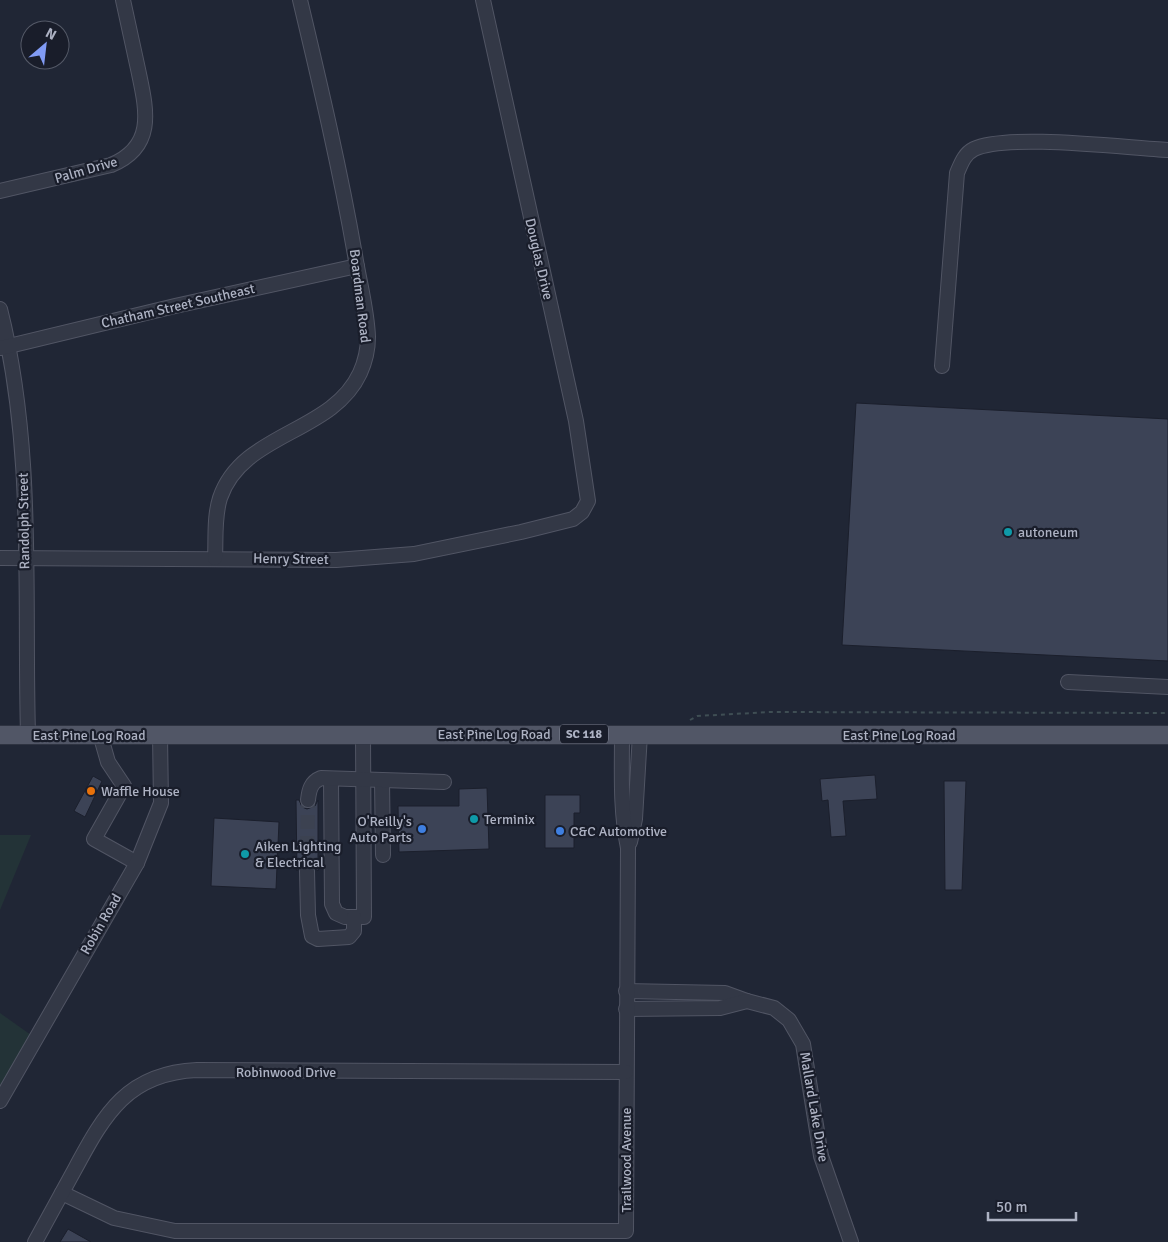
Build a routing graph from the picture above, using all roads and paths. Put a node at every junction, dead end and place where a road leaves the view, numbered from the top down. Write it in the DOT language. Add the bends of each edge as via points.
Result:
graph roads {
  1 [pos="123,0"];
  2 [pos="300,0"];
  3 [pos="483,0"];
  4 [pos="1168,150"];
  5 [pos="0,191"];
  6 [pos="357,266"];
  7 [pos="0,309"];
  8 [pos="4,347"];
  9 [pos="942,366"];
  10 [pos="578,516"];
  11 [pos="0,558"];
  12 [pos="25,558"];
  13 [pos="215,558"];
  14 [pos="1068,682"];
  15 [pos="1168,687"];
  16 [pos="1168,714"];
  17 [pos="688,721"];
  18 [pos="0,734"];
  19 [pos="28,734"];
  20 [pos="100,734"];
  21 [pos="363,734"];
  22 [pos="622,734"];
  23 [pos="640,734"];
  24 [pos="160,735"];
  25 [pos="1168,735"];
  26 [pos="331,779"];
  27 [pos="363,780"];
  28 [pos="382,781"];
  29 [pos="444,782"];
  30 [pos="308,800"];
  31 [pos="628,848"];
  32 [pos="382,855"];
  33 [pos="137,863"];
  34 [pos="307,871"];
  35 [pos="354,917"];
  36 [pos="626,991"];
  37 [pos="747,1001"];
  38 [pos="626,1009"];
  39 [pos="626,1072"];
  40 [pos="0,1100"];
  41 [pos="62,1193"];
  42 [pos="35,1242"];
  43 [pos="851,1242"];
  1 -- 5 [label="street, Palm Drive" via="146,108 145,128 138,144 126,157 110,165"];
  2 -- 6 [label="street, Boardman Road"];
  3 -- 10 [label="street, Douglas Drive" via="576,421 588,494 586,507"];
  4 -- 9 [label="street" via="1038,142 987,144 972,150 962,160 957,173"];
  6 -- 8 [label="street, Chatham Street Southeast"];
  6 -- 13 [label="street, Boardman Road" via="368,338 361,371 350,391 334,407 276,440 237,469 224,488 216,512"];
  7 -- 8 [label="street, Randolph Street"];
  8 -- 12 [label="street, Randolph Street" via="13,369 22,452"];
  10 -- 13 [label="street, Henry Street" via="480,542 388,557 336,560"];
  11 -- 12 [label="street, Henry Street"];
  12 -- 13 [label="street, Henry Street"];
  12 -- 19 [label="street, Randolph Street"];
  14 -- 15 [label="street"];
  16 -- 17 [label="path" via="755,712 697,716"];
  18 -- 19 [label="main road, East Pine Log Road / SC 118"];
  19 -- 20 [label="main road, East Pine Log Road / SC 118"];
  20 -- 24 [label="main road, East Pine Log Road / SC 118"];
  20 -- 33 [label="street" via="108,762 124,786 94,839"];
  21 -- 22 [label="main road, East Pine Log Road / SC 118"];
  21 -- 24 [label="main road, East Pine Log Road / SC 118"];
  21 -- 27 [label="street"];
  22 -- 23 [label="main road, East Pine Log Road / SC 118"];
  22 -- 31 [label="street, Trailwood Avenue" via="622,790"];
  23 -- 25 [label="main road, East Pine Log Road / SC 118"];
  23 -- 31 [label="street, Trailwood Avenue" via="635,819"];
  24 -- 33 [label="street, Robin Road" via="161,803"];
  26 -- 27 [label="street"];
  26 -- 30 [label="street" via="314,780"];
  26 -- 35 [label="street" via="332,904 336,913"];
  27 -- 28 [label="street"];
  27 -- 35 [label="street" via="364,917"];
  28 -- 29 [label="street"];
  28 -- 32 [label="street"];
  31 -- 36 [label="street, Trailwood Avenue"];
  33 -- 40 [label="street, Robin Road"];
  34 -- 35 [label="street" via="312,936 318,939 349,937 354,931"];
  36 -- 37 [label="street, Mallard Lake Drive" via="725,993"];
  36 -- 38 [label="street, Trailwood Avenue"];
  37 -- 38 [label="street, Mallard Lake Drive" via="720,1008"];
  37 -- 43 [label="street, Mallard Lake Drive" via="774,1008 789,1020 800,1036 821,1156"];
  38 -- 39 [label="street, Trailwood Avenue"];
  39 -- 41 [label="street, Robinwood Drive" via="172,1072 148,1080 117,1102 105,1115"];
  39 -- 41 [label="street, Trailwood Avenue" via="626,1231 175,1231 114,1218"];
  41 -- 42 [label="street, Robinwood Drive"];
}
